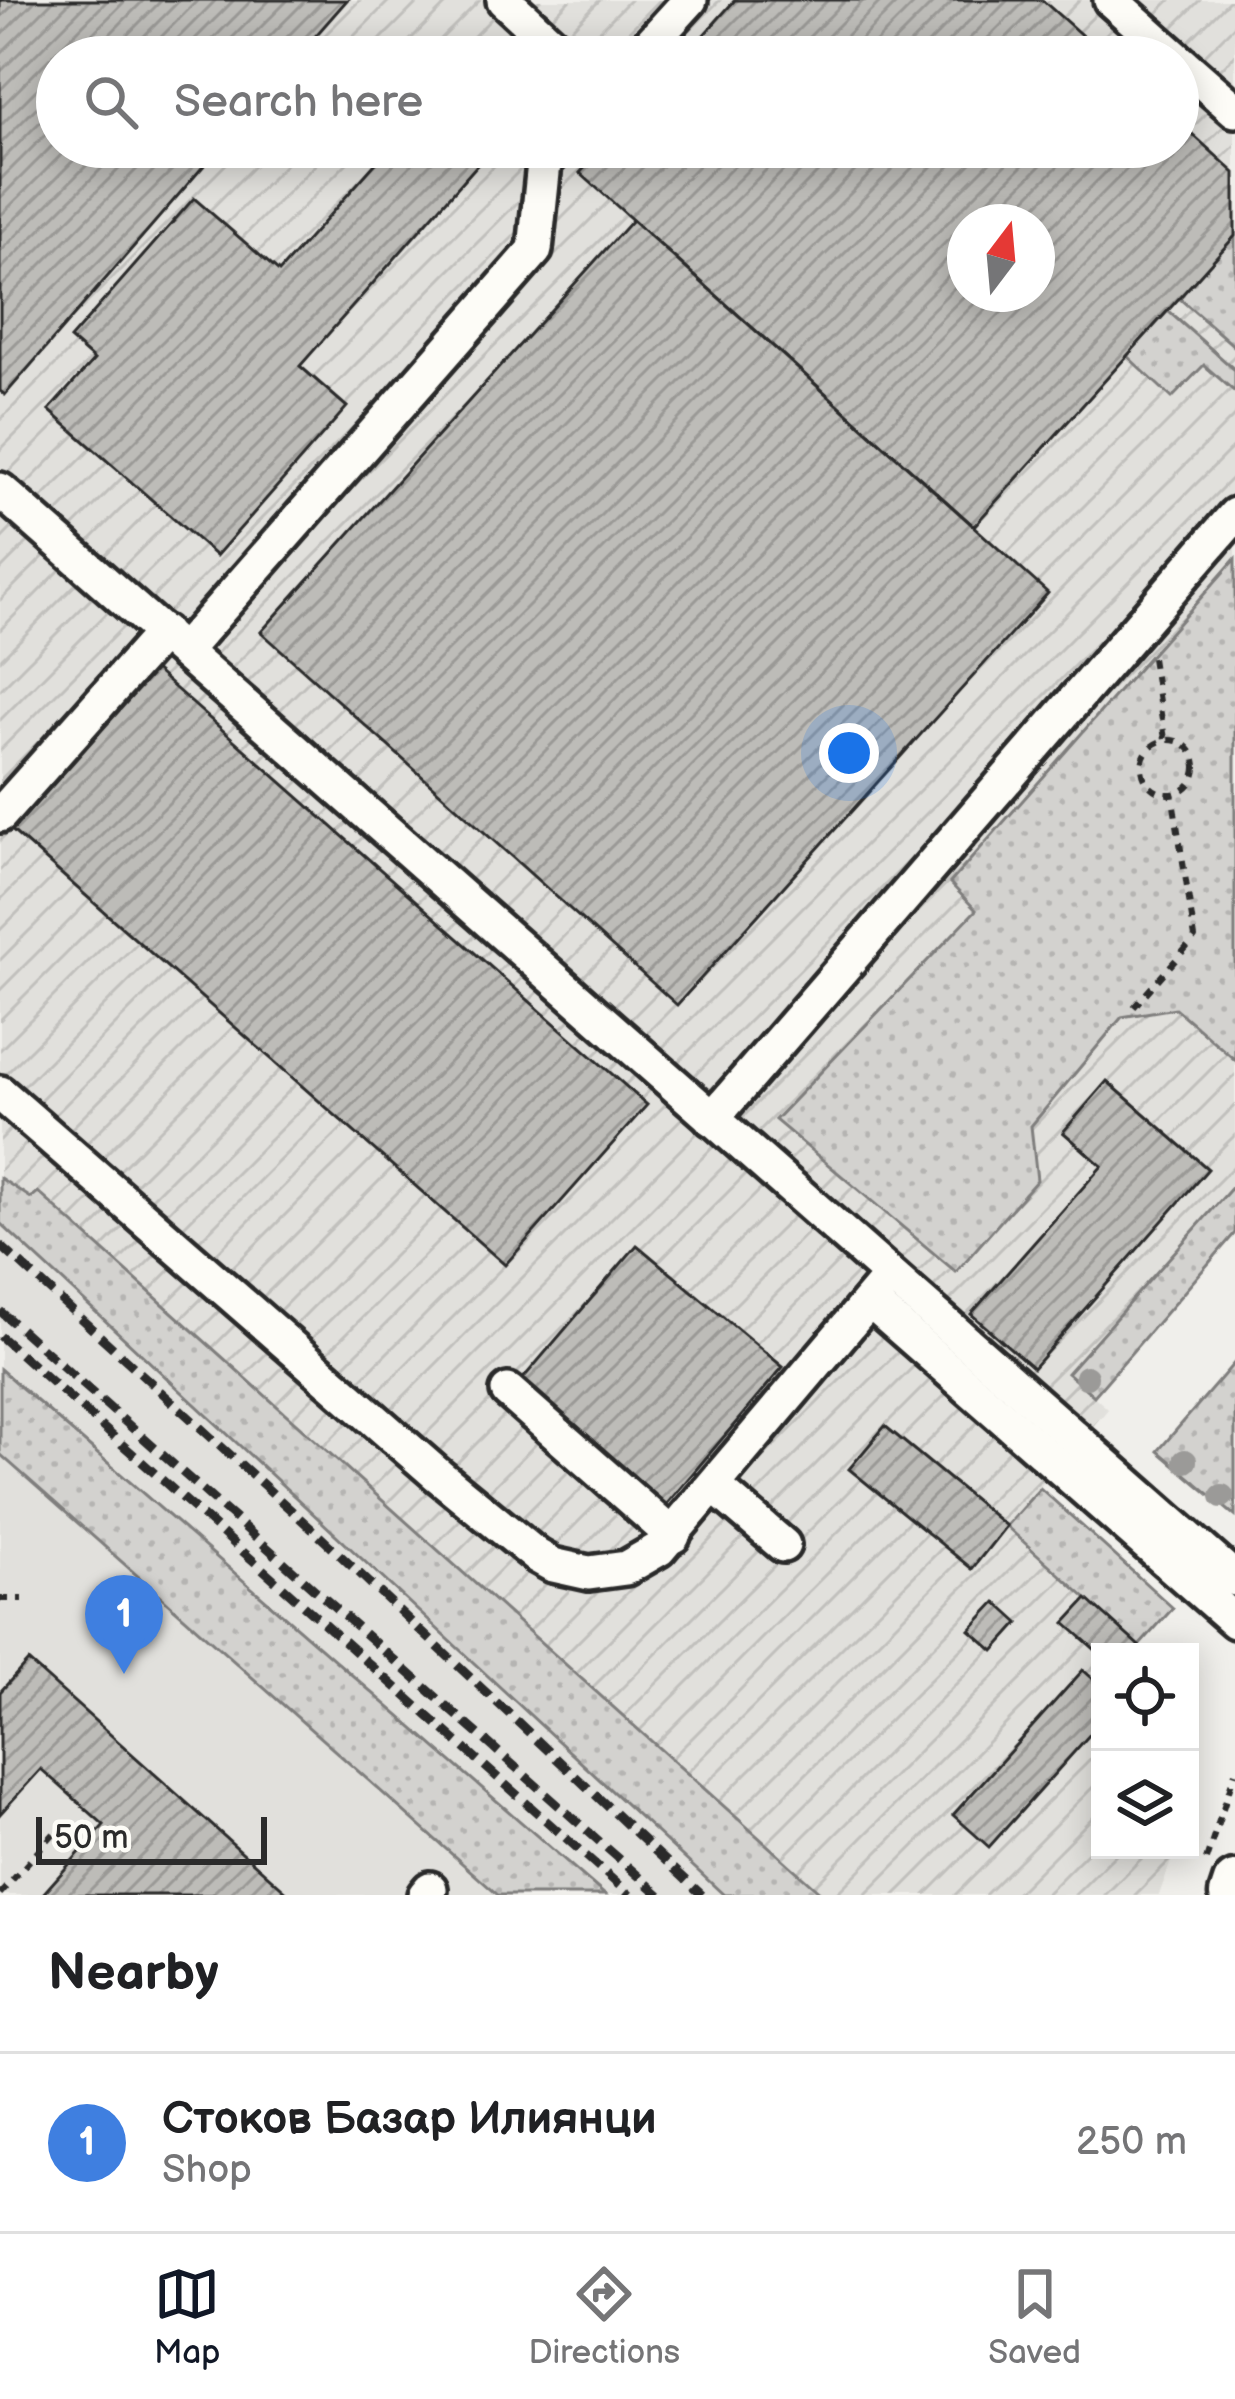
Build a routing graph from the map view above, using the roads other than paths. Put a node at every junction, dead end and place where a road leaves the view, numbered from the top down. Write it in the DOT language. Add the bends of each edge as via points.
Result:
graph roads {
  1 [pos="504,0"];
  2 [pos="690,0"];
  3 [pos="1111,0"];
  4 [pos="543,36"];
  5 [pos="657,36"];
  6 [pos="1151,36"];
  7 [pos="1199,78"];
  8 [pos="1235,110"];
  9 [pos="544,168"];
  10 [pos="0,490"];
  11 [pos="1235,515"];
  12 [pos="174,641"];
  13 [pos="0,815"];
  14 [pos="0,1093"];
  15 [pos="712,1119"];
  16 [pos="880,1288"];
  17 [pos="508,1391"];
  18 [pos="714,1486"];
  19 [pos="673,1536"];
  20 [pos="783,1545"];
  21 [pos="1235,1579"];
  22 [pos="1235,1621"];
  1 -- 4 [label="lane"];
  2 -- 5 [label="lane"];
  3 -- 6 [label="lane"];
  7 -- 8 [label="lane"];
  9 -- 12 [label="lane" via="535,250"];
  10 -- 12 [label="lane"];
  11 -- 15 [label="lane"];
  12 -- 13 [label="lane"];
  12 -- 15 [label="lane"];
  14 -- 19 [label="lane" via="537,1556 571,1570 608,1572 644,1560"];
  15 -- 16 [label="lane"];
  16 -- 18 [label="lane"];
  16 -- 21 [label="lane"];
  16 -- 22 [label="lane"];
  17 -- 19 [label="lane"];
  18 -- 19 [label="lane"];
  18 -- 20 [label="lane"];
}
